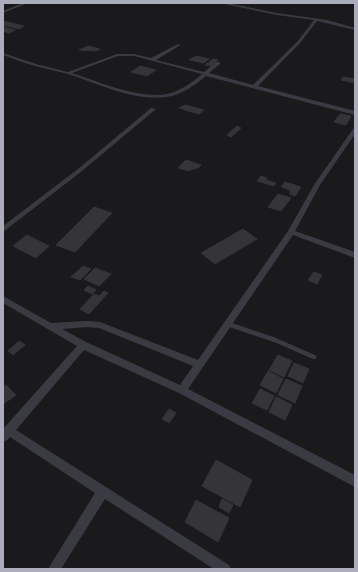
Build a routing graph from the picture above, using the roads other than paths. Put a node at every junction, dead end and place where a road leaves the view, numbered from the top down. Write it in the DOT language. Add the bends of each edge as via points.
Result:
graph roads {
  1 [pos="26,3"];
  2 [pos="222,3"];
  3 [pos="3,12"];
  4 [pos="316,20"];
  5 [pos="355,29"];
  6 [pos="178,45"];
  7 [pos="3,54"];
  8 [pos="152,60"];
  9 [pos="218,63"];
  10 [pos="68,73"];
  11 [pos="204,75"];
  12 [pos="254,87"];
  13 [pos="153,109"];
  14 [pos="355,113"];
  15 [pos="355,130"];
  16 [pos="3,230"];
  17 [pos="291,232"];
  18 [pos="355,255"];
  19 [pos="3,299"];
  20 [pos="227,324"];
  21 [pos="51,326"];
  22 [pos="83,345"];
  23 [pos="314,357"];
  24 [pos="199,364"];
  25 [pos="182,390"];
  26 [pos="6,434"];
  27 [pos="355,481"];
  28 [pos="103,491"];
  29 [pos="54,569"];
  30 [pos="225,569"];
  1 -- 3 [label="street"];
  2 -- 4 [label="street"];
  4 -- 5 [label="street"];
  4 -- 12 [label="street"];
  6 -- 8 [label="street"];
  7 -- 10 [label="street"];
  8 -- 10 [label="street" via="117,55"];
  8 -- 11 [label="street"];
  9 -- 11 [label="street"];
  10 -- 11 [label="street" via="149,96 177,93"];
  11 -- 12 [label="street"];
  12 -- 14 [label="street"];
  13 -- 16 [label="street"];
  15 -- 17 [label="street" via="317,185"];
  17 -- 18 [label="street"];
  17 -- 20 [label="street"];
  19 -- 21 [label="street"];
  20 -- 23 [label="lane" via="275,340"];
  20 -- 24 [label="street"];
  21 -- 22 [label="street"];
  21 -- 24 [label="street" via="100,325"];
  22 -- 25 [label="street"];
  22 -- 26 [label="street"];
  24 -- 25 [label="street"];
  25 -- 27 [label="street"];
  26 -- 28 [label="street"];
  28 -- 29 [label="street"];
  28 -- 30 [label="street"];
}
